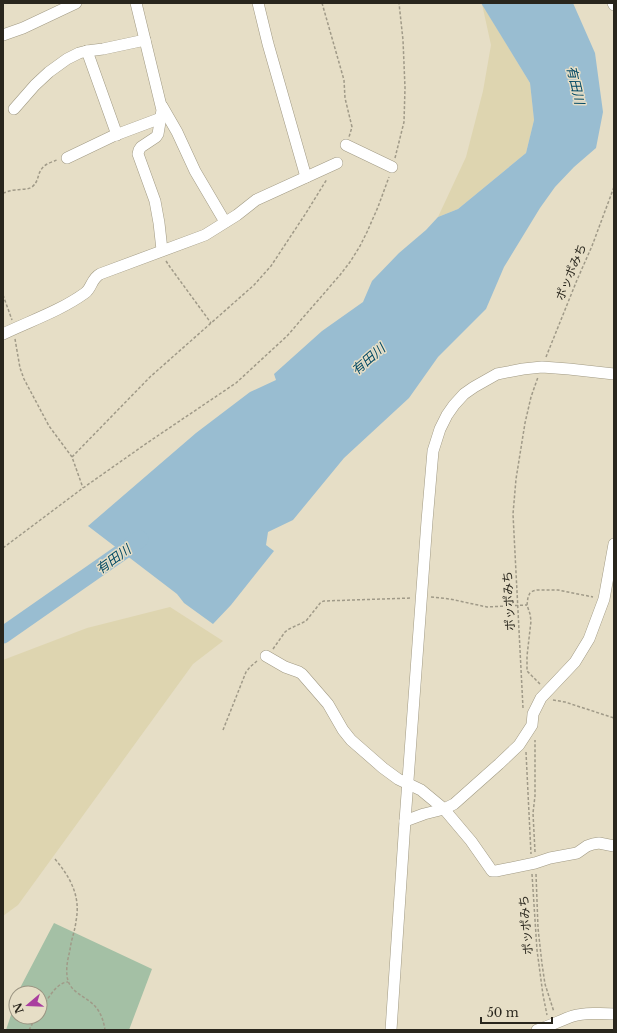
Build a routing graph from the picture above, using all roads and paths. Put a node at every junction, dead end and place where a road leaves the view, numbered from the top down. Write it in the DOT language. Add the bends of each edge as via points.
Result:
graph roads {
  1 [pos="76,3"];
  2 [pos="136,3"];
  3 [pos="258,3"];
  4 [pos="322,3"];
  5 [pos="399,3"];
  6 [pos="3,35"];
  7 [pos="146,40"];
  8 [pos="87,50"];
  9 [pos="160,102"];
  10 [pos="14,109"];
  11 [pos="161,118"];
  12 [pos="117,135"];
  13 [pos="346,145"];
  14 [pos="68,157"];
  15 [pos="337,163"];
  16 [pos="392,168"];
  17 [pos="306,177"];
  18 [pos="614,187"];
  19 [pos="3,193"];
  20 [pos="226,222"];
  21 [pos="162,250"];
  22 [pos="3,295"];
  23 [pos="211,323"];
  24 [pos="15,328"];
  25 [pos="3,334"];
  26 [pos="542,367"];
  27 [pos="614,374"];
  28 [pos="72,457"];
  29 [pos="83,488"];
  30 [pos="614,544"];
  31 [pos="3,548"];
  32 [pos="422,597"];
  33 [pos="604,599"];
  34 [pos="518,605"];
  35 [pos="527,605"];
  36 [pos="266,656"];
  37 [pos="545,694"];
  38 [pos="524,713"];
  39 [pos="614,718"];
  40 [pos="532,725"];
  41 [pos="223,730"];
  42 [pos="525,736"];
  43 [pos="408,784"];
  44 [pos="444,809"];
  45 [pos="405,822"];
  46 [pos="614,846"];
  47 [pos="55,859"];
  48 [pos="533,863"];
  49 [pos="68,982"];
  50 [pos="48,999"];
  51 [pos="614,1014"];
  52 [pos="554,1024"];
  53 [pos="105,1030"];
  54 [pos="392,1030"];
  55 [pos="537,1030"];
  1 -- 6 [label="street"];
  2 -- 7 [label="street"];
  3 -- 17 [label="street"];
  4 -- 13 [label="path" via="343,74 345,98 352,127"];
  5 -- 16 [label="path" via="404,48 404,122"];
  7 -- 8 [label="street"];
  7 -- 9 [label="street"];
  8 -- 10 [label="street" via="79,52 49,72"];
  8 -- 12 [label="street"];
  9 -- 11 [label="street"];
  9 -- 20 [label="street" via="196,172"];
  11 -- 12 [label="street"];
  11 -- 21 [label="street" via="158,134 141,147 138,154 155,201"];
  12 -- 14 [label="street"];
  13 -- 16 [label="street"];
  14 -- 19 [label="path" via="44,166 31,187"];
  15 -- 17 [label="street"];
  15 -- 23 [label="path" via="271,266"];
  16 -- 29 [label="path" via="378,207 356,251 340,275 287,336 236,383"];
  17 -- 20 [label="street" via="256,200"];
  18 -- 26 [label="path, ポッポみち"];
  20 -- 21 [label="street" via="205,235"];
  21 -- 23 [label="path" via="170,267"];
  21 -- 24 [label="street" via="96,276 86,292 58,310"];
  22 -- 24 [label="path"];
  23 -- 28 [label="path" via="150,377"];
  24 -- 25 [label="street"];
  24 -- 28 [label="path" via="16,351 24,379 50,426"];
  26 -- 27 [label="street"];
  26 -- 32 [label="street" via="497,374 464,394 447,415 433,451"];
  26 -- 34 [label="path, ポッポみち" via="531,397 516,479 513,514"];
  28 -- 29 [label="path"];
  29 -- 31 [label="path"];
  30 -- 33 [label="street"];
  32 -- 34 [label="path" via="450,599 487,607"];
  32 -- 36 [label="path" via="321,602 306,621 285,632"];
  32 -- 43 [label="street"];
  33 -- 35 [label="path" via="558,590 537,590 530,593"];
  33 -- 37 [label="street" via="589,639 575,662"];
  34 -- 35 [label="path"];
  34 -- 38 [label="path, ポッポみち"];
  35 -- 37 [label="path" via="531,620 527,671 539,682"];
  36 -- 41 [label="path" via="246,672"];
  36 -- 43 [label="street" via="302,674 328,704 351,740 383,768"];
  37 -- 39 [label="path" via="551,699"];
  37 -- 40 [label="street" via="535,710"];
  40 -- 42 [label="street"];
  40 -- 48 [label="path" via="536,744"];
  42 -- 44 [label="street" via="482,780 454,804"];
  42 -- 48 [label="path, ポッポみち"];
  43 -- 44 [label="street" via="421,790"];
  43 -- 45 [label="street"];
  44 -- 45 [label="street"];
  44 -- 48 [label="street" via="472,841 492,871"];
  45 -- 54 [label="street"];
  46 -- 48 [label="street" via="593,844 577,853"];
  47 -- 49 [label="path" via="73,886 77,904 67,968"];
  48 -- 52 [label="path" via="544,979"];
  48 -- 52 [label="path, ポッポみち" via="535,930 543,995 547,1014"];
  49 -- 50 [label="path" via="60,984"];
  49 -- 53 [label="path" via="70,987 98,1009"];
  51 -- 52 [label="street" via="575,1016"];
  52 -- 55 [label="street"];
}
